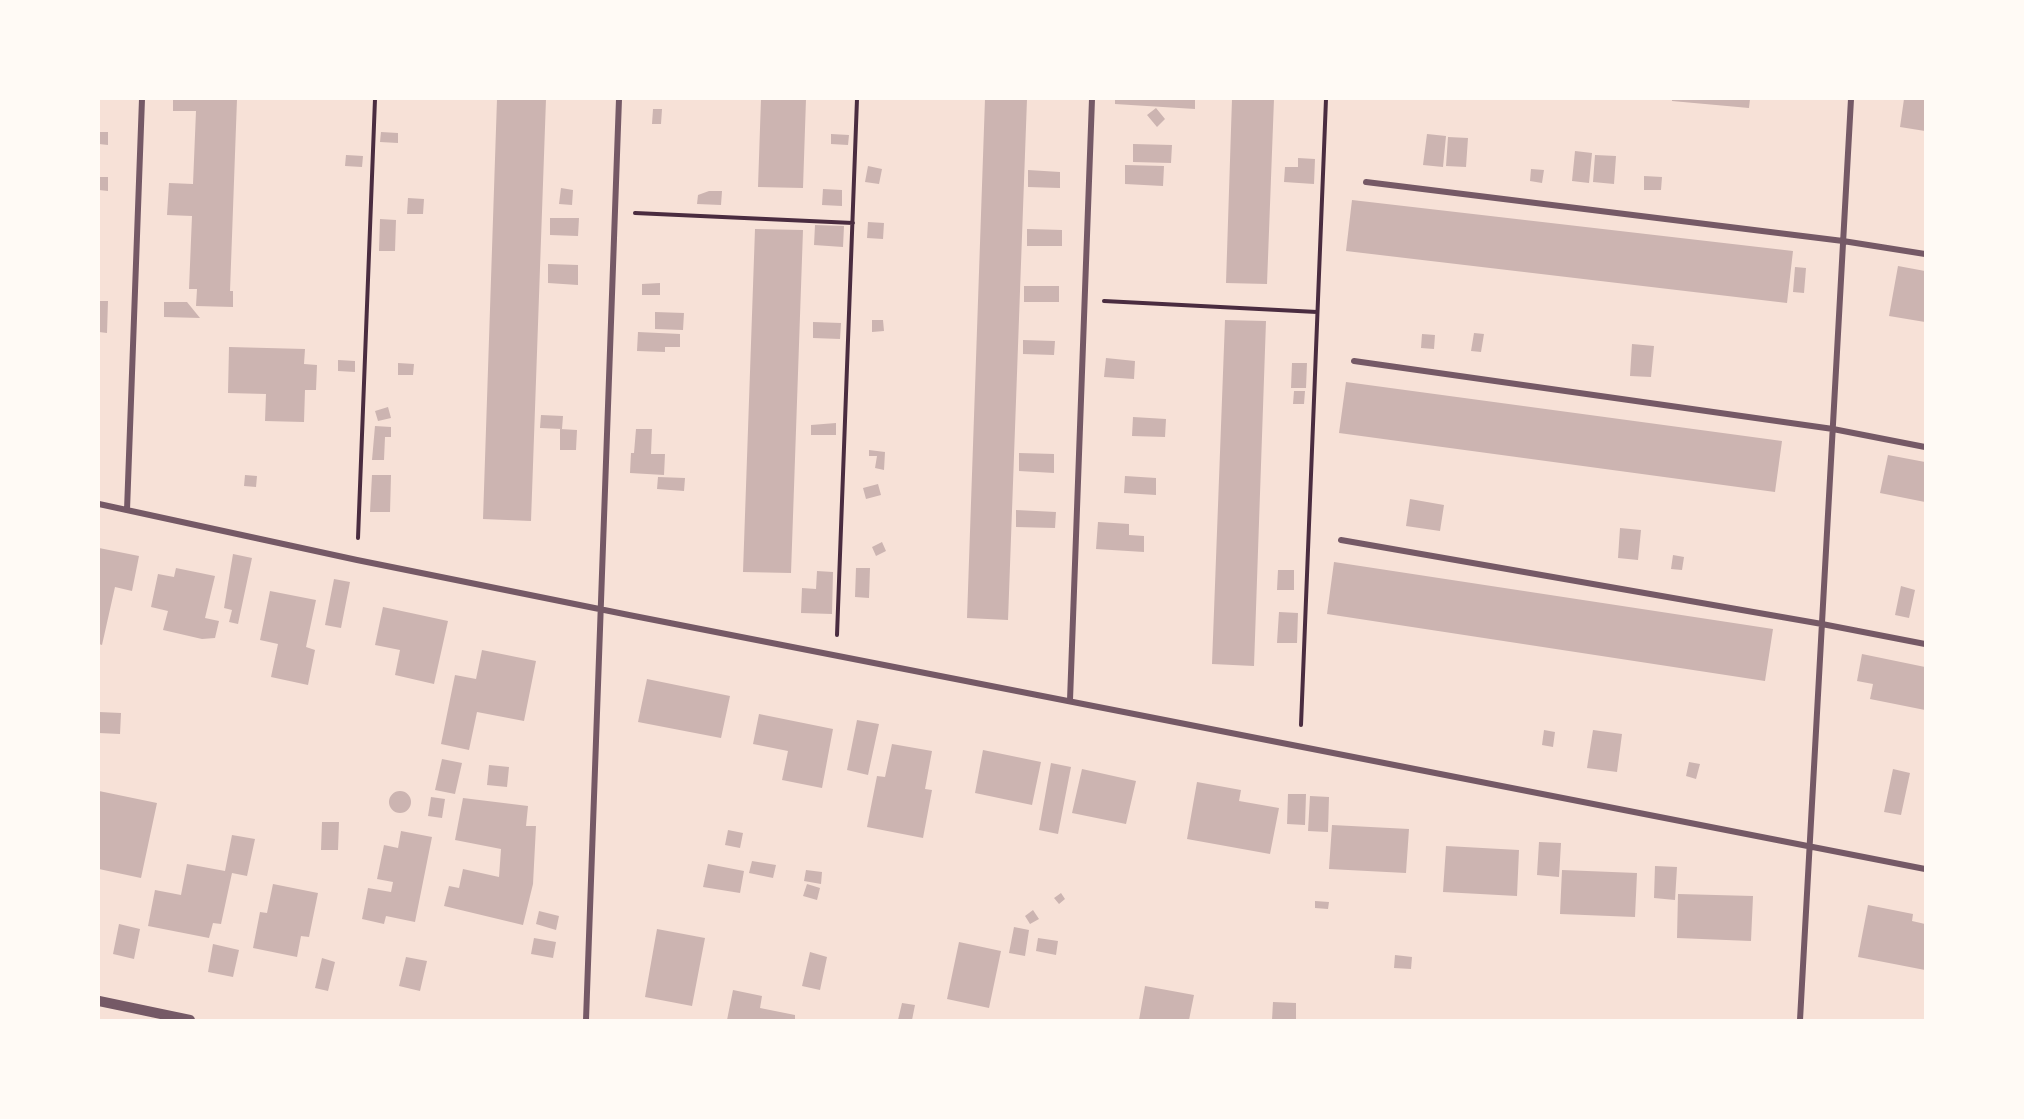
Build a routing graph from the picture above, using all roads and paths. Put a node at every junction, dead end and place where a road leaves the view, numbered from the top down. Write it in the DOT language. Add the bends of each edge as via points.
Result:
graph roads {
  1 [pos="142,99"];
  2 [pos="375,99"];
  3 [pos="619,99"];
  4 [pos="857,99"];
  5 [pos="1092,99"];
  6 [pos="1326,99"];
  7 [pos="1851,99"];
  8 [pos="1366,182"];
  9 [pos="614,212"];
  10 [pos="853,223"];
  11 [pos="1843,241"];
  12 [pos="1925,254"];
  13 [pos="1085,300"];
  14 [pos="1317,312"];
  15 [pos="1354,360"];
  16 [pos="1833,429"];
  17 [pos="1925,447"];
  18 [pos="99,504"];
  19 [pos="127,510"];
  20 [pos="1341,540"];
  21 [pos="357,560"];
  22 [pos="601,609"];
  23 [pos="1822,624"];
  24 [pos="1925,644"];
  25 [pos="837,656"];
  26 [pos="1070,700"];
  27 [pos="1300,747"];
  28 [pos="1810,846"];
  29 [pos="1925,869"];
  30 [pos="99,1001"];
  31 [pos="190,1020"];
  32 [pos="586,1020"];
  33 [pos="1800,1020"];
  1 -- 19 [label="street"];
  2 -- 21 [label="path"];
  3 -- 9 [label="street"];
  4 -- 10 [label="path"];
  5 -- 13 [label="street"];
  6 -- 14 [label="path"];
  7 -- 11 [label="street"];
  8 -- 11 [label="street"];
  9 -- 10 [label="path"];
  9 -- 22 [label="street"];
  10 -- 25 [label="path"];
  11 -- 12 [label="street"];
  11 -- 16 [label="street"];
  13 -- 14 [label="path"];
  13 -- 26 [label="street"];
  14 -- 27 [label="path"];
  15 -- 16 [label="street"];
  16 -- 17 [label="street"];
  16 -- 23 [label="street"];
  18 -- 19 [label="street"];
  19 -- 21 [label="street"];
  20 -- 23 [label="street"];
  21 -- 22 [label="street"];
  22 -- 25 [label="street"];
  22 -- 32 [label="street"];
  23 -- 24 [label="street"];
  23 -- 28 [label="street"];
  25 -- 26 [label="street"];
  26 -- 27 [label="street"];
  27 -- 28 [label="street"];
  28 -- 29 [label="street"];
  28 -- 33 [label="street"];
  30 -- 31 [label="street"];
}
